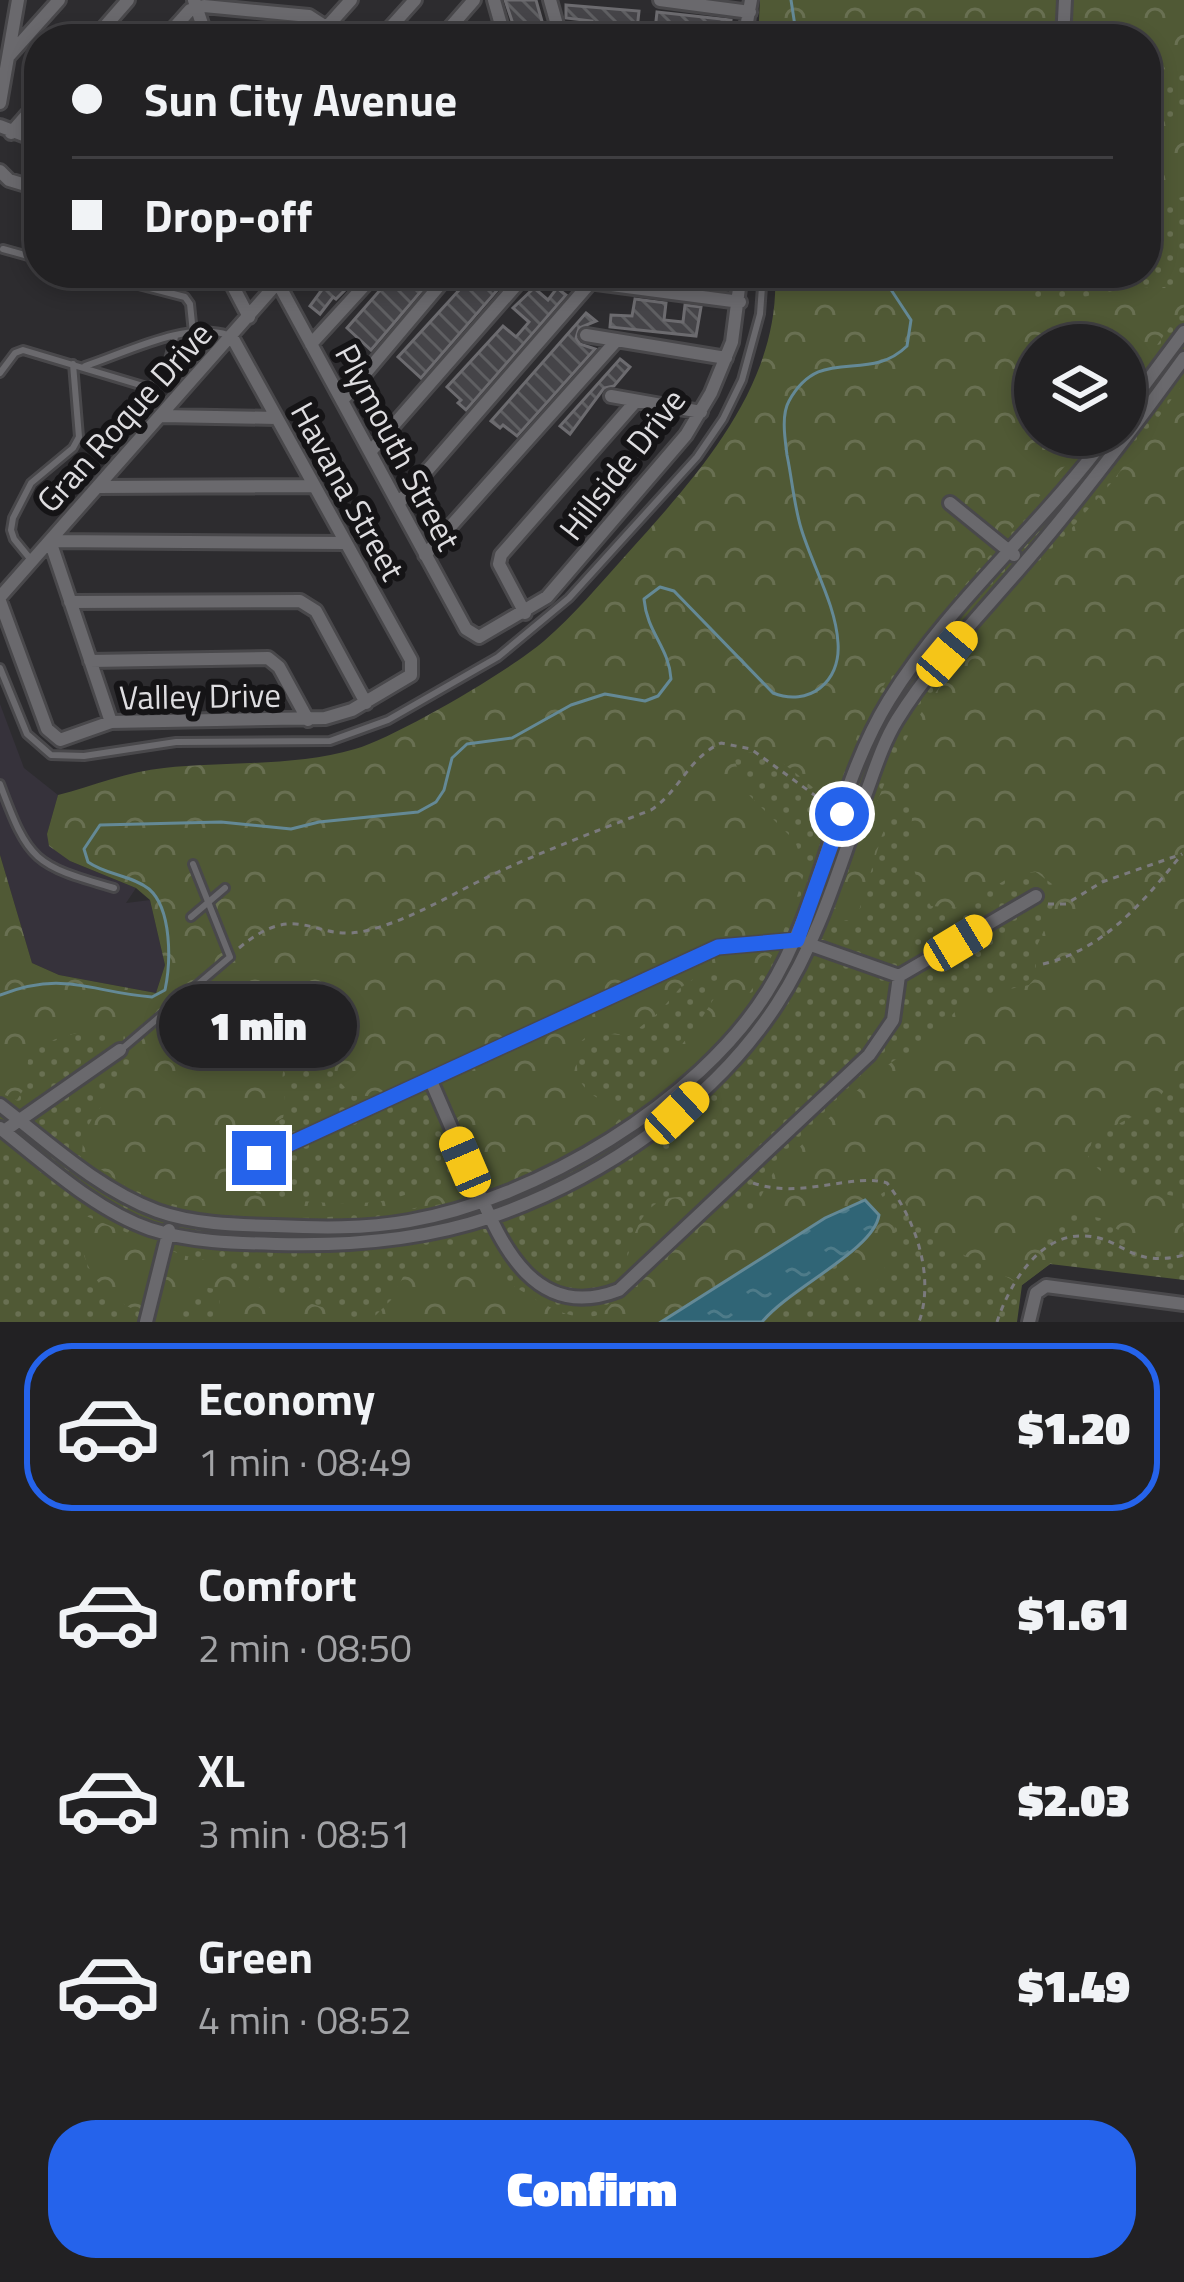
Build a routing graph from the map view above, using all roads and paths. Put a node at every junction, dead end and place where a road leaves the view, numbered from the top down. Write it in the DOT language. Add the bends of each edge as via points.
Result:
graph roads {
  1 [pos="18,0"];
  2 [pos="59,0"];
  3 [pos="128,0"];
  4 [pos="351,0"];
  5 [pos="415,0"];
  6 [pos="474,0"];
  7 [pos="660,0"];
  8 [pos="195,3"];
  9 [pos="750,6"];
  10 [pos="38,24"];
  11 [pos="107,24"];
  12 [pos="322,24"];
  13 [pos="329,24"];
  14 [pos="393,24"];
  15 [pos="455,24"];
  16 [pos="24,40"];
  17 [pos="8,58"];
  18 [pos="0,104"];
  19 [pos="4,249"];
  20 [pos="24,255"];
  21 [pos="150,288"];
  22 [pos="234,288"];
  23 [pos="274,288"];
  24 [pos="286,288"];
  25 [pos="362,288"];
  26 [pos="437,288"];
  27 [pos="510,288"];
  28 [pos="586,288"];
  29 [pos="665,288"];
  30 [pos="740,288"];
  31 [pos="762,288"];
  32 [pos="740,302"];
  33 [pos="249,317"];
  34 [pos="1184,332"];
  35 [pos="193,333"];
  36 [pos="586,335"];
  37 [pos="175,337"];
  38 [pos="232,337"];
  39 [pos="617,340"];
  40 [pos="311,344"];
  41 [pos="726,358"];
  42 [pos="1184,358"];
  43 [pos="77,366"];
  44 [pos="0,373"];
  45 [pos="1146,383"];
  46 [pos="611,396"];
  47 [pos="342,401"];
  48 [pos="636,401"];
  49 [pos="701,412"];
  50 [pos="161,416"];
  51 [pos="276,418"];
  52 [pos="370,452"];
  53 [pos="1090,456"];
  54 [pos="314,486"];
  55 [pos="98,487"];
  56 [pos="950,503"];
  57 [pos="398,504"];
  58 [pos="50,541"];
  59 [pos="346,543"];
  60 [pos="1010,551"];
  61 [pos="425,555"];
  62 [pos="32,561"];
  63 [pos="1025,563"];
  64 [pos="0,599"];
  65 [pos="70,602"];
  66 [pos="525,613"];
  67 [pos="472,636"];
  68 [pos="90,661"];
  69 [pos="0,668"];
  70 [pos="412,672"];
  71 [pos="366,703"];
  72 [pos="308,720"];
  73 [pos="111,722"];
  74 [pos="0,784"];
  75 [pos="842,814"];
  76 [pos="1183,854"];
  77 [pos="193,864"];
  78 [pos="225,888"];
  79 [pos="114,889"];
  80 [pos="1036,896"];
  81 [pos="209,904"];
  82 [pos="191,917"];
  83 [pos="804,942"];
  84 [pos="230,957"];
  85 [pos="1043,964"];
  86 [pos="899,976"];
  87 [pos="120,1050"];
  88 [pos="430,1082"];
  89 [pos="0,1105"];
  90 [pos="20,1120"];
  91 [pos="2,1130"];
  92 [pos="259,1158"];
  93 [pos="741,1175"];
  94 [pos="483,1202"];
  95 [pos="174,1216"];
  96 [pos="489,1218"];
  97 [pos="168,1234"];
  98 [pos="1184,1255"];
  99 [pos="1184,1304"];
  100 [pos="146,1322"];
  101 [pos="919,1322"];
  102 [pos="997,1322"];
  103 [pos="1029,1322"];
  1 -- 17 [label="street"];
  2 -- 10 [label="street"];
  3 -- 11 [label="street"];
  4 -- 13 [label="street"];
  5 -- 14 [label="street"];
  6 -- 15 [label="street"];
  7 -- 9 [label="street"];
  8 -- 12 [label="street"];
  16 -- 17 [label="street"];
  17 -- 18 [label="street"];
  19 -- 20 [label="lane"];
  21 -- 35 [label="lane" via="184,297"];
  22 -- 33 [label="street"];
  23 -- 33 [label="street, Gran Roque Drive"];
  24 -- 40 [label="street, Plymouth Street"];
  25 -- 40 [label="street"];
  26 -- 47 [label="street"];
  27 -- 52 [label="street"];
  28 -- 57 [label="street"];
  29 -- 32 [label="street"];
  30 -- 32 [label="street, Hillside Drive"];
  31 -- 69 [label="lane" via="742,380 680,479 535,630 388,720 330,741 176,742 51,755 27,734"];
  32 -- 41 [label="street, Hillside Drive"];
  33 -- 38 [label="street, Gran Roque Drive"];
  34 -- 45 [label="street"];
  35 -- 37 [label="lane"];
  35 -- 38 [label="lane"];
  36 -- 39 [label="street"];
  37 -- 43 [label="lane"];
  37 -- 43 [label="lane" via="165,375 151,388"];
  38 -- 50 [label="street, Gran Roque Drive"];
  38 -- 51 [label="street, Havana Street"];
  39 -- 41 [label="street"];
  39 -- 61 [label="street"];
  40 -- 47 [label="street, Plymouth Street"];
  41 -- 49 [label="street, Hillside Drive"];
  42 -- 63 [label="street"];
  43 -- 44 [label="lane" via="23,350"];
  43 -- 62 [label="lane" via="79,437 32,483 13,518 14,538"];
  46 -- 48 [label="street"];
  47 -- 52 [label="street, Plymouth Street"];
  48 -- 49 [label="street"];
  48 -- 66 [label="street" via="502,555 499,564"];
  49 -- 66 [label="street, Hillside Drive" via="557,586"];
  50 -- 51 [label="street"];
  50 -- 55 [label="street, Gran Roque Drive"];
  51 -- 54 [label="street, Havana Street"];
  52 -- 57 [label="street, Plymouth Street"];
  53 -- 60 [label="street"];
  54 -- 55 [label="street"];
  54 -- 59 [label="street, Havana Street"];
  55 -- 58 [label="street, Gran Roque Drive"];
  56 -- 60 [label="street"];
  57 -- 61 [label="street, Plymouth Street"];
  58 -- 59 [label="street"];
  58 -- 62 [label="street, Gran Roque Drive"];
  58 -- 65 [label="street"];
  59 -- 70 [label="street, Havana Street"];
  60 -- 63 [label="street"];
  60 -- 75 [label="street" via="910,667 874,724"];
  61 -- 67 [label="street, Plymouth Street"];
  62 -- 64 [label="street, Gran Roque Drive"];
  63 -- 83 [label="street" via="895,724"];
  64 -- 73 [label="street, Valley Drive" via="51,735 66,739"];
  65 -- 68 [label="street"];
  65 -- 71 [label="street" via="300,601 316,611"];
  66 -- 67 [label="street, Hillside Drive"];
  68 -- 72 [label="street" via="268,658"];
  68 -- 73 [label="street"];
  70 -- 71 [label="street, Valley Drive"];
  71 -- 72 [label="street, Valley Drive"];
  72 -- 73 [label="street, Valley Drive"];
  74 -- 79 [label="lane" via="35,857"];
  75 -- 83 [label="street"];
  75 -- 84 [label="path" via="751,749 721,743 651,810 370,930 274,925"];
  76 -- 80 [label="path" via="1102,882 1066,904"];
  76 -- 85 [label="path" via="1120,925"];
  77 -- 81 [label="lane"];
  78 -- 81 [label="lane"];
  80 -- 86 [label="street"];
  81 -- 82 [label="lane"];
  81 -- 84 [label="lane"];
  83 -- 86 [label="street"];
  83 -- 88 [label="street" via="718,947"];
  83 -- 94 [label="street" via="722,1048 666,1100 546,1176"];
  83 -- 96 [label="street" via="777,1004 732,1063 677,1113 584,1174"];
  84 -- 87 [label="lane"];
  86 -- 93 [label="street" via="893,1020 880,1042"];
  87 -- 90 [label="street"];
  88 -- 92 [label="street"];
  88 -- 94 [label="street"];
  89 -- 90 [label="street"];
  90 -- 91 [label="street"];
  90 -- 95 [label="street" via="98,1180"];
  91 -- 97 [label="street" via="127,1220"];
  93 -- 96 [label="street" via="619,1290 587,1302 557,1298 525,1278"];
  93 -- 101 [label="path" via="779,1189 887,1184 918,1241 926,1303"];
  94 -- 95 [label="street" via="409,1221 322,1228"];
  94 -- 96 [label="street"];
  95 -- 97 [label="street"];
  96 -- 97 [label="street" via="415,1236 320,1245"];
  97 -- 100 [label="street"];
  98 -- 102 [label="path" via="1148,1259 1086,1235 1065,1240 1020,1271"];
  99 -- 103 [label="street" via="1051,1285 1041,1288"];
}
